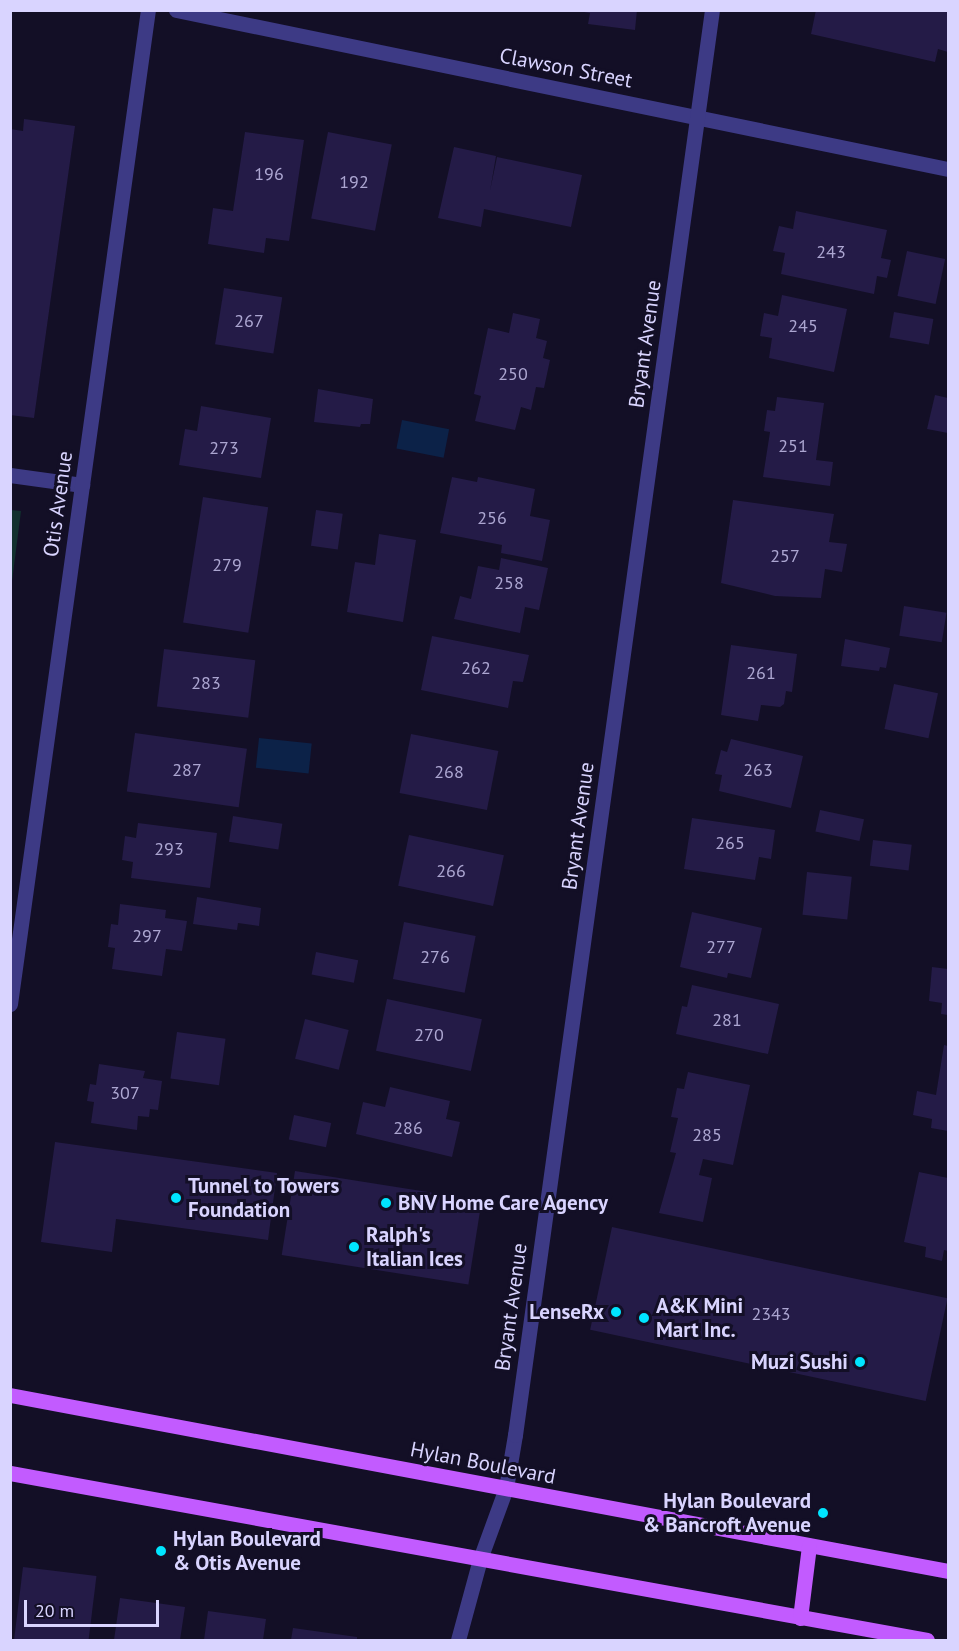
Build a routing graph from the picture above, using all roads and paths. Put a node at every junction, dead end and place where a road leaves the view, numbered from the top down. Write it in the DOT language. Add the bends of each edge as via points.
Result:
graph roads {
  1 [pos="148,10"];
  2 [pos="176,10"];
  3 [pos="712,10"];
  4 [pos="697,116"];
  5 [pos="948,169"];
  6 [pos="10,476"];
  7 [pos="82,485"];
  8 [pos="10,1004"];
  9 [pos="10,1395"];
  10 [pos="10,1473"];
  11 [pos="506,1488"];
  12 [pos="809,1546"];
  13 [pos="480,1559"];
  14 [pos="948,1571"];
  15 [pos="800,1618"];
  16 [pos="458,1641"];
  17 [pos="927,1641"];
  1 -- 7 [label="street, Otis Avenue"];
  2 -- 4 [label="street, Clawson Street"];
  3 -- 4 [label="street, Bryant Avenue"];
  4 -- 5 [label="street, Clawson Street"];
  4 -- 11 [label="street, Bryant Avenue"];
  6 -- 7 [label="street"];
  7 -- 8 [label="street, Otis Avenue"];
  9 -- 11 [label="main road, Hylan Boulevard"];
  10 -- 13 [label="main road"];
  11 -- 12 [label="main road, Hylan Boulevard"];
  11 -- 13 [label="street, Bryant Avenue"];
  12 -- 14 [label="main road, Hylan Boulevard"];
  12 -- 15 [label="main road"];
  13 -- 15 [label="main road"];
  13 -- 16 [label="street, Bryant Avenue"];
  15 -- 17 [label="main road"];
}
